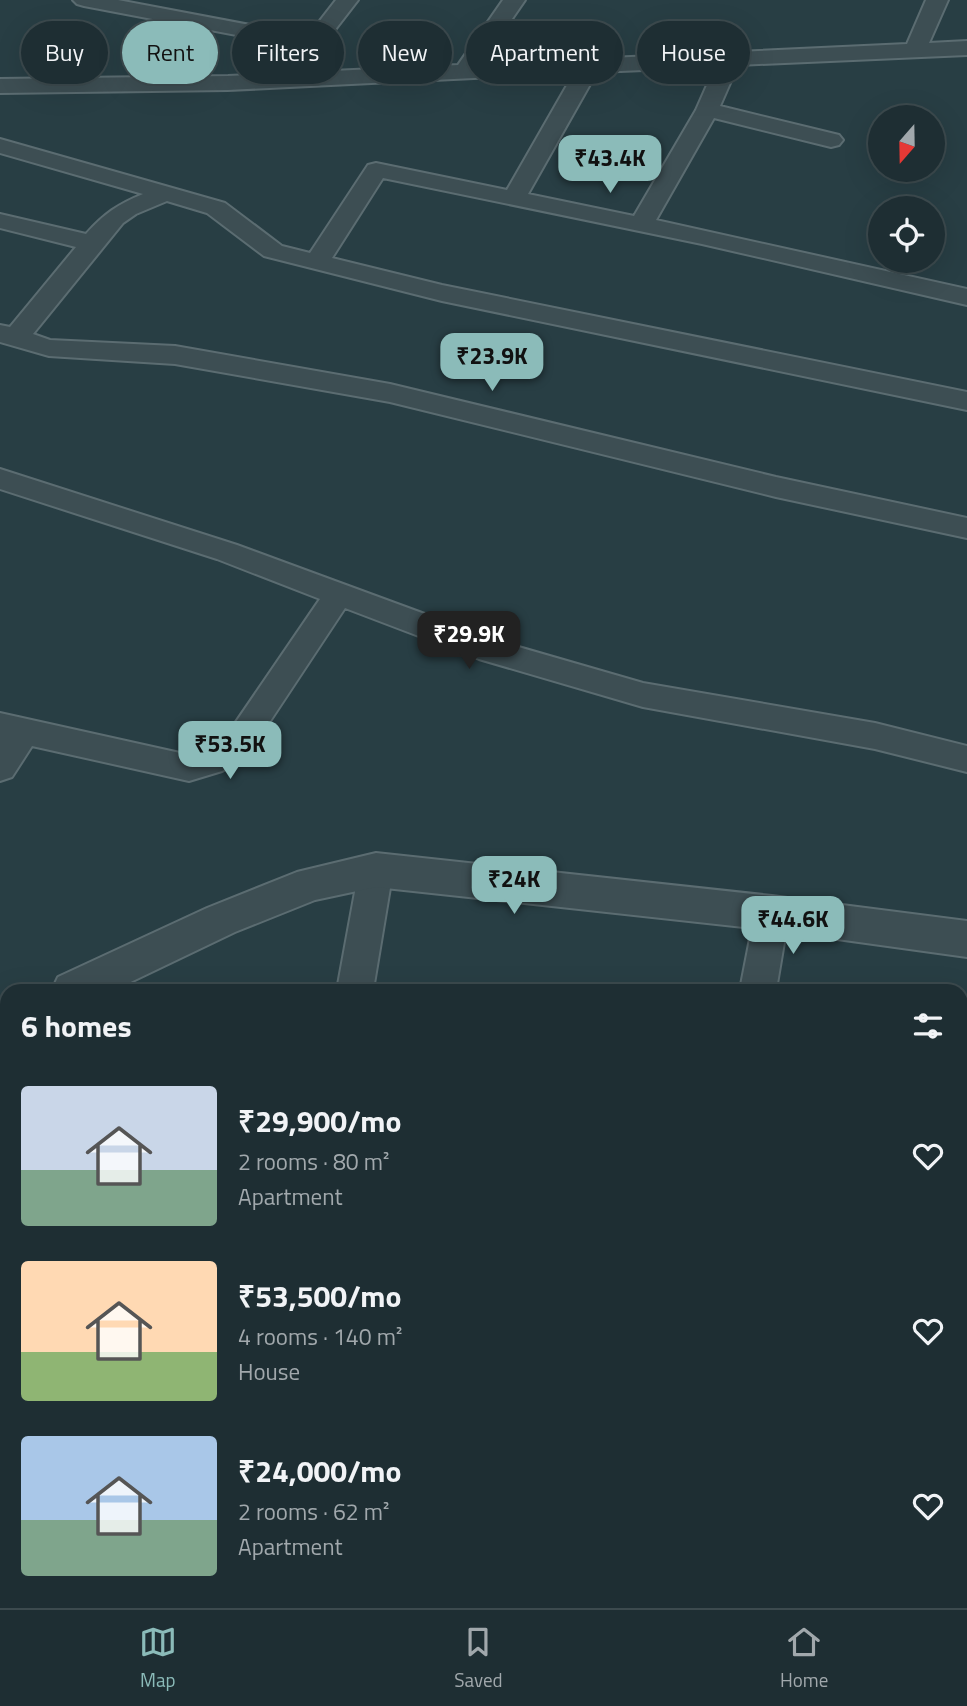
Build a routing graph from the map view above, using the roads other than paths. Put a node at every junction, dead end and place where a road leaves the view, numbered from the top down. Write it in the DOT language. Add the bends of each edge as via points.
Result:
graph roads {
  1 [pos="84,0"];
  2 [pos="347,0"];
  3 [pos="514,0"];
  4 [pos="937,0"];
  5 [pos="330,21"];
  6 [pos="232,28"];
  7 [pos="967,48"];
  8 [pos="915,51"];
  9 [pos="750,58"];
  10 [pos="465,72"];
  11 [pos="344,77"];
  12 [pos="232,81"];
  13 [pos="579,84"];
  14 [pos="719,84"];
  15 [pos="0,86"];
  16 [pos="707,110"];
  17 [pos="831,140"];
  18 [pos="0,146"];
  19 [pos="166,193"];
  20 [pos="514,198"];
  21 [pos="0,221"];
  22 [pos="640,224"];
  23 [pos="92,243"];
  24 [pos="317,262"];
  25 [pos="967,296"];
  26 [pos="8,336"];
  27 [pos="967,401"];
  28 [pos="0,479"];
  29 [pos="967,528"];
  30 [pos="339,594"];
  31 [pos="11,730"];
  32 [pos="967,759"];
  33 [pos="0,768"];
  34 [pos="376,870"];
  35 [pos="772,913"];
  36 [pos="967,939"];
  37 [pos="86,984"];
  38 [pos="356,984"];
  39 [pos="759,984"];
  1 -- 6 [label="street"];
  2 -- 5 [label="street"];
  3 -- 10 [label="street"];
  4 -- 8 [label="street"];
  7 -- 8 [label="street"];
  8 -- 9 [label="street"];
  10 -- 11 [label="street"];
  12 -- 15 [label="street"];
  13 -- 20 [label="street"];
  14 -- 16 [label="street"];
  16 -- 17 [label="street"];
  16 -- 22 [label="street"];
  18 -- 19 [label="street"];
  19 -- 23 [label="street" via="127,209"];
  19 -- 24 [label="street" via="216,208 273,251"];
  20 -- 22 [label="street"];
  20 -- 24 [label="street" via="376,170"];
  21 -- 23 [label="street"];
  22 -- 25 [label="street"];
  23 -- 26 [label="street"];
  24 -- 27 [label="street" via="442,293"];
  26 -- 29 [label="street" via="49,348 175,355 376,391"];
  28 -- 30 [label="street" via="228,552"];
  30 -- 31 [label="street" via="236,747 210,762 189,768"];
  30 -- 32 [label="street" via="490,651 643,695 875,736"];
  31 -- 33 [label="street"];
  34 -- 35 [label="street"];
  34 -- 37 [label="street" via="311,884"];
  34 -- 38 [label="street"];
  35 -- 36 [label="street"];
  35 -- 39 [label="street"];
}
